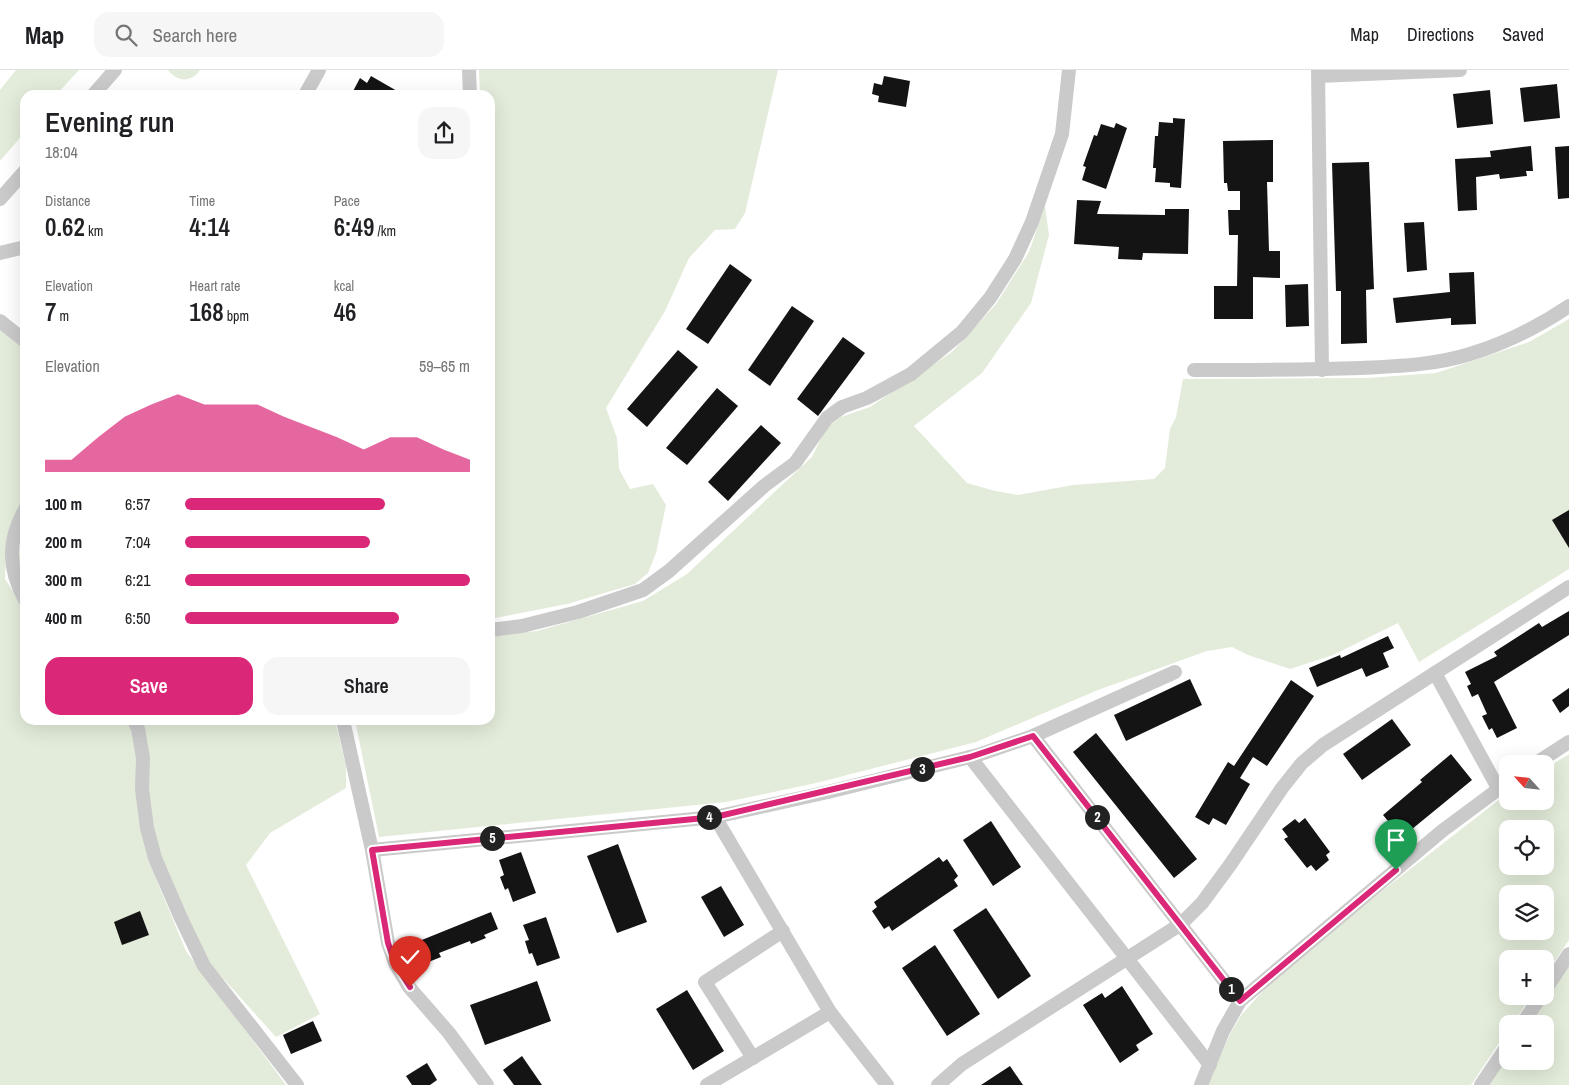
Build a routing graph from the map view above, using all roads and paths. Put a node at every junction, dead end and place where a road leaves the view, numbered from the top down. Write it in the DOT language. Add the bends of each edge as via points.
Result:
graph roads {
  1 [pos="115,70"];
  2 [pos="319,70"];
  3 [pos="469,70"];
  4 [pos="1069,70"];
  5 [pos="1460,70"];
  6 [pos="1410,72"];
  7 [pos="1319,73"];
  8 [pos="97,90"];
  9 [pos="308,90"];
  10 [pos="470,90"];
  11 [pos="20,176"];
  12 [pos="0,199"];
  13 [pos="20,248"];
  14 [pos="0,253"];
  15 [pos="1569,306"];
  16 [pos="0,321"];
  17 [pos="20,337"];
  18 [pos="1194,370"];
  19 [pos="1322,370"];
  20 [pos="20,522"];
  21 [pos="1569,587"];
  22 [pos="20,590"];
  23 [pos="495,629"];
  24 [pos="1175,672"];
  25 [pos="1435,673"];
  26 [pos="136,725"];
  27 [pos="344,725"];
  28 [pos="1033,736"];
  29 [pos="1569,742"];
  30 [pos="1550,755"];
  31 [pos="970,757"];
  32 [pos="1499,778"];
  33 [pos="1499,788"];
  34 [pos="715,817"];
  35 [pos="372,850"];
  36 [pos="1181,924"];
  37 [pos="782,932"];
  38 [pos="1569,954"];
  39 [pos="1127,958"];
  40 [pos="1554,976"];
  41 [pos="1240,1001"];
  42 [pos="830,1012"];
  43 [pos="752,1058"];
  44 [pos="1499,1059"];
  45 [pos="1210,1065"];
  46 [pos="297,1085"];
  47 [pos="487,1085"];
  48 [pos="707,1085"];
  49 [pos="887,1085"];
  50 [pos="938,1085"];
  51 [pos="1201,1085"];
  52 [pos="1481,1085"];
  1 -- 8 [label="street"];
  2 -- 9 [label="street"];
  3 -- 10 [label="street"];
  4 -- 23 [label="street" via="1062,134 1032,222 1015,259 990,298 962,332 911,374 867,398 842,407 827,418 795,463 643,590 578,612"];
  5 -- 6 [label="street"];
  6 -- 7 [label="street"];
  7 -- 19 [label="street"];
  11 -- 12 [label="street"];
  13 -- 14 [label="street"];
  15 -- 19 [label="street" via="1508,341 1469,355 1432,363"];
  16 -- 17 [label="street"];
  18 -- 19 [label="street"];
  20 -- 22 [label="street" via="12,544 12,564"];
  21 -- 25 [label="street"];
  24 -- 28 [label="street"];
  25 -- 32 [label="street"];
  25 -- 36 [label="street" via="1323,744 1302,763 1202,903"];
  26 -- 46 [label="street" via="143,758 142,790 147,828 180,916 204,966"];
  27 -- 35 [label="street"];
  28 -- 31 [label="street"];
  28 -- 36 [label="street"];
  29 -- 30 [label="street"];
  31 -- 34 [label="street"];
  31 -- 39 [label="street"];
  33 -- 41 [label="street" via="1442,831"];
  34 -- 35 [label="street"];
  34 -- 37 [label="street"];
  35 -- 47 [label="street" via="388,943 395,963"];
  36 -- 39 [label="street"];
  36 -- 41 [label="street"];
  37 -- 42 [label="street"];
  37 -- 43 [label="street" via="705,982"];
  38 -- 40 [label="street"];
  39 -- 45 [label="street"];
  39 -- 50 [label="street" via="962,1064"];
  41 -- 45 [label="street" via="1223,1031"];
  42 -- 43 [label="street"];
  42 -- 49 [label="street"];
  43 -- 48 [label="street"];
  44 -- 52 [label="street"];
  45 -- 51 [label="street"];
}
